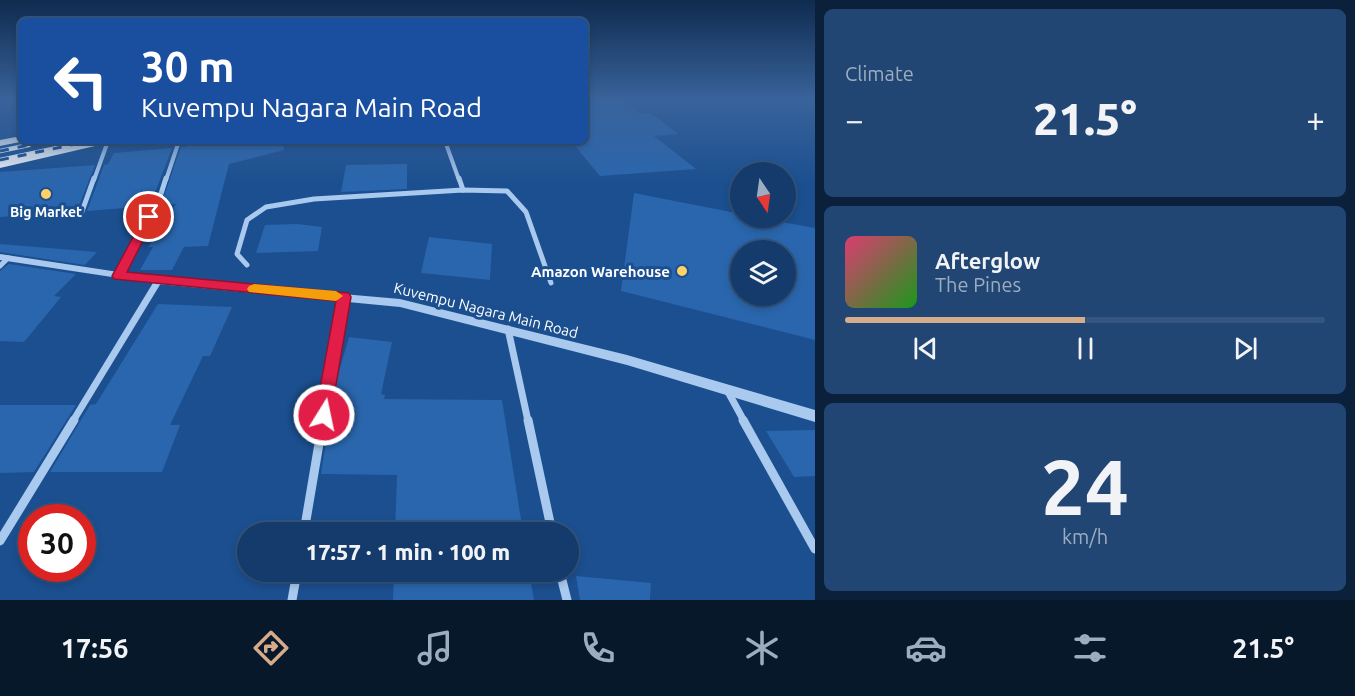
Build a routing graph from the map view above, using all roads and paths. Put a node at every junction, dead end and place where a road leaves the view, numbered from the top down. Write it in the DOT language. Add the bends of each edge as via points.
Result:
graph roads {
  1 [pos="18,140"];
  2 [pos="0,143"];
  3 [pos="93,144"];
  4 [pos="105,144"];
  5 [pos="178,144"];
  6 [pos="446,144"];
  7 [pos="0,165"];
  8 [pos="462,190"];
  9 [pos="80,217"];
  10 [pos="2,260"];
  11 [pos="247,265"];
  12 [pos="118,276"];
  13 [pos="158,281"];
  14 [pos="551,283"];
  15 [pos="344,297"];
  16 [pos="508,329"];
  17 [pos="727,390"];
  18 [pos="815,416"];
  19 [pos="306,522"];
  20 [pos="550,522"];
  21 [pos="0,541"];
  22 [pos="815,549"];
  23 [pos="295,582"];
  24 [pos="562,582"];
  25 [pos="292,600"];
  26 [pos="567,600"];
  1 -- 2 [label="highway"];
  3 -- 7 [label="highway"];
  4 -- 9 [label="street"];
  5 -- 12 [label="street" via="160,197"];
  6 -- 8 [label="street"];
  8 -- 11 [label="street" via="266,207 248,220 237,254"];
  8 -- 14 [label="street" via="507,191 526,212"];
  10 -- 12 [label="street, Kuvempu Nagara Main Road"];
  12 -- 13 [label="street, Kuvempu Nagara Main Road"];
  13 -- 15 [label="street, Kuvempu Nagara Main Road"];
  13 -- 21 [label="street"];
  15 -- 16 [label="street, Kuvempu Nagara Main Road" via="400,303"];
  15 -- 19 [label="street"];
  16 -- 17 [label="street, Kuvempu Nagara Main Road"];
  16 -- 20 [label="street"];
  17 -- 18 [label="street, Kuvempu Nagara Main Road"];
  17 -- 22 [label="street"];
  23 -- 25 [label="street"];
  24 -- 26 [label="street"];
}
